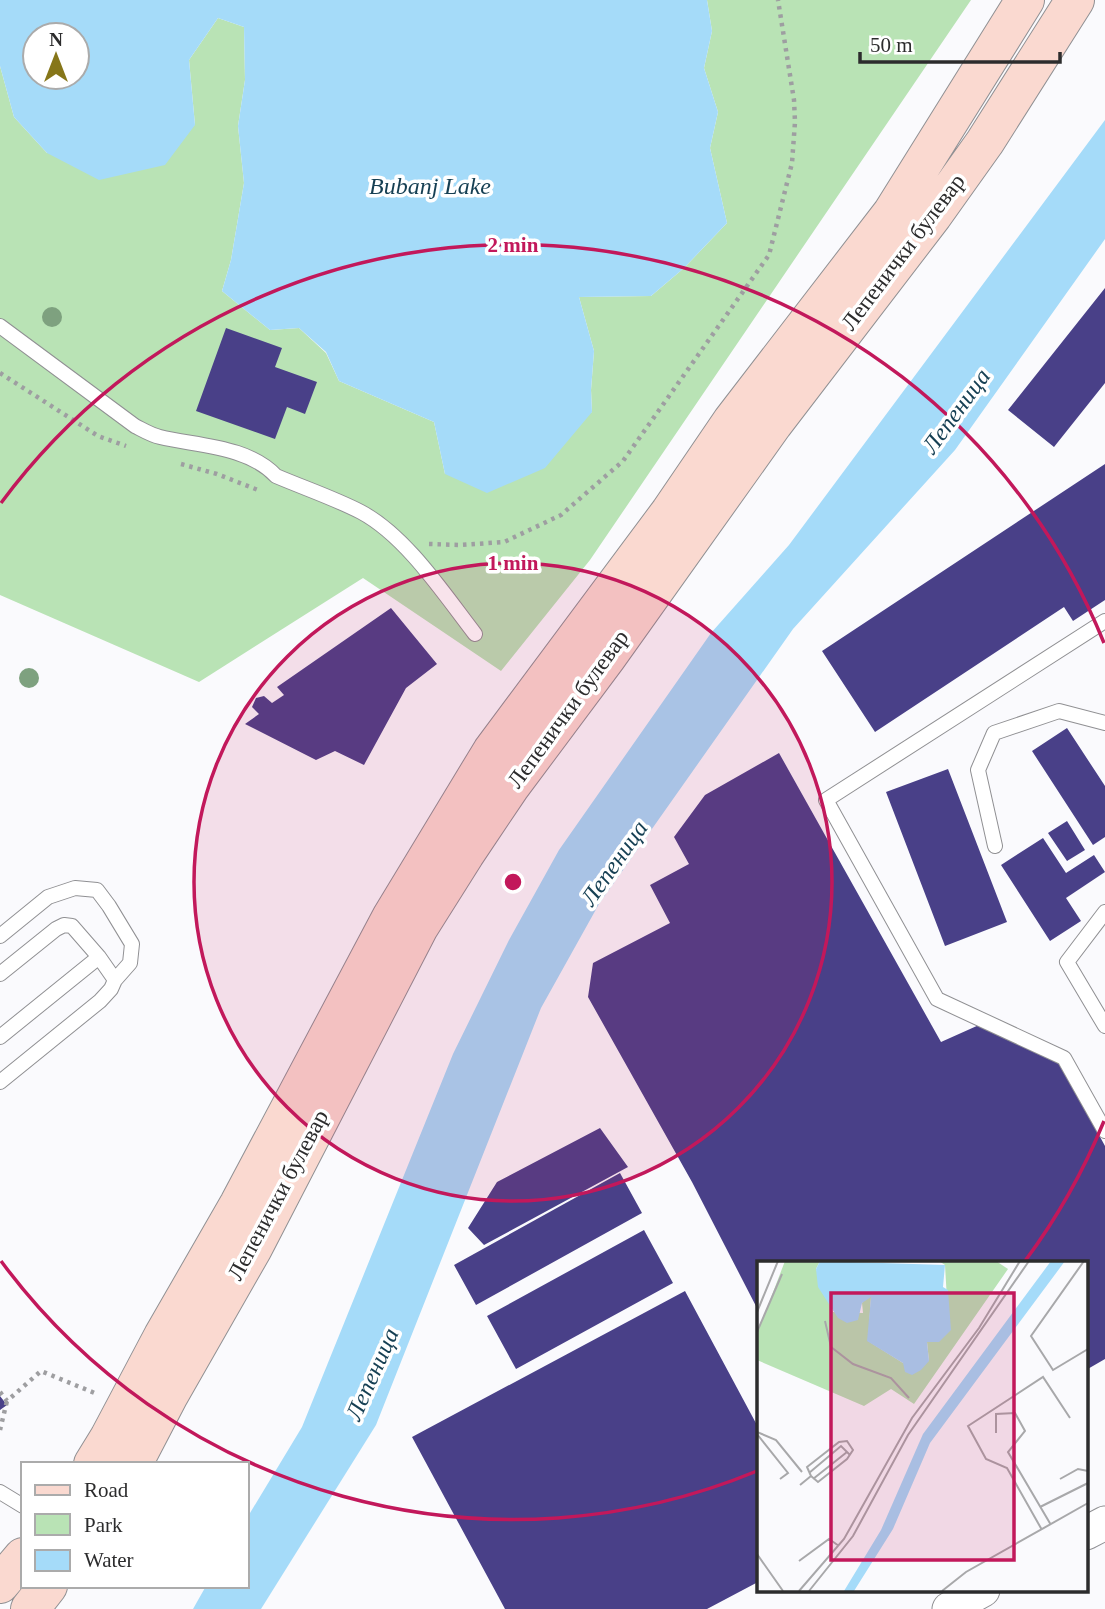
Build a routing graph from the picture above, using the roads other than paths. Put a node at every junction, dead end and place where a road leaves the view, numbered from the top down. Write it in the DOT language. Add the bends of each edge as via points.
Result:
graph roads {
  1 [pos="1025,0"];
  2 [pos="1076,0"];
  3 [pos="0,326"];
  4 [pos="1105,621"];
  5 [pos="475,634"];
  6 [pos="1105,723"];
  7 [pos="995,846"];
  8 [pos="1105,912"];
  9 [pos="0,936"];
  10 [pos="99,957"];
  11 [pos="0,974"];
  12 [pos="115,980"];
  13 [pos="1105,1026"];
  14 [pos="0,1037"];
  15 [pos="0,1082"];
  16 [pos="1105,1130"];
  17 [pos="94,1462"];
  18 [pos="134,1462"];
  19 [pos="0,1492"];
  20 [pos="21,1505"];
  21 [pos="1105,1522"];
  22 [pos="1088,1532"];
  23 [pos="21,1559"];
  24 [pos="0,1584"];
  25 [pos="46,1588"];
  26 [pos="980,1592"];
  27 [pos="30,1609"];
  28 [pos="949,1609"];
  1 -- 17 [label="main road, Лепенички булевар" via="892,213 732,421 492,751 392,916 239,1204"];
  2 -- 18 [label="main road, Лепенички булевар" via="933,215 773,424 465,853 419,927 253,1248"];
  3 -- 5 [label="lane" via="135,426 156,436 235,452 267,466 276,476 362,513 398,539"];
  4 -- 16 [label="lane" via="826,800 937,999 1064,1058"];
  6 -- 7 [label="lane" via="1059,710 994,733 978,770"];
  8 -- 13 [label="lane" via="1067,962"];
  9 -- 12 [label="lane" via="48,897 75,888 97,890 132,944 130,963"];
  10 -- 11 [label="lane" via="72,926 64,925"];
  10 -- 12 [label="lane"];
  10 -- 14 [label="lane"];
  12 -- 15 [label="lane" via="100,1001"];
  19 -- 20 [label="lane"];
  21 -- 22 [label="street"];
  23 -- 24 [label="main road"];
  25 -- 27 [label="main road"];
  26 -- 28 [label="street"];
}
